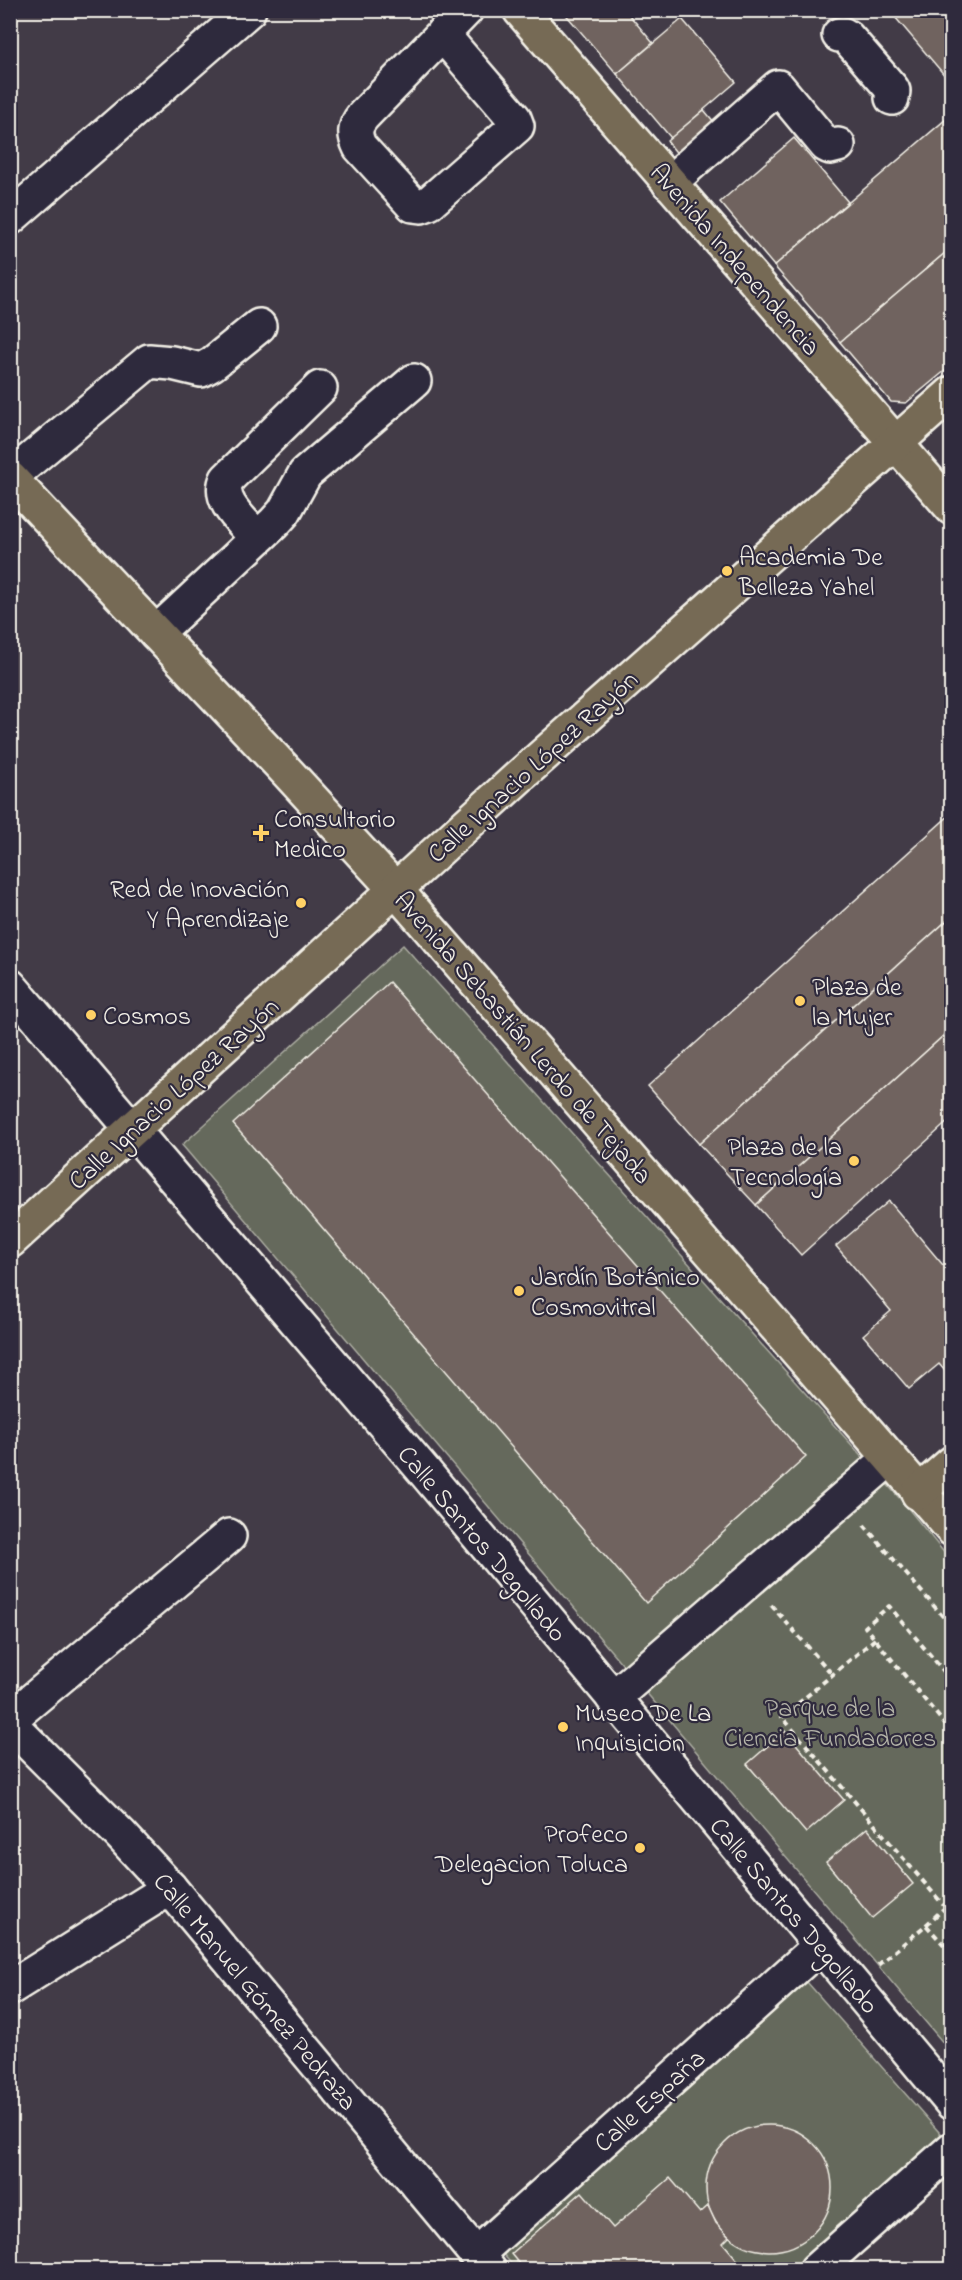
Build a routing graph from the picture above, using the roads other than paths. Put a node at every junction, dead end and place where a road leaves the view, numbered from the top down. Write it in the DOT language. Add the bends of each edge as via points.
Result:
graph roads {
  1 [pos="249,10"];
  2 [pos="466,10"];
  3 [pos="520,10"];
  4 [pos="442,34"];
  5 [pos="839,35"];
  6 [pos="892,98"];
  7 [pos="838,145"];
  8 [pos="669,183"];
  9 [pos="10,218"];
  10 [pos="259,326"];
  11 [pos="414,381"];
  12 [pos="320,388"];
  13 [pos="951,393"];
  14 [pos="894,443"];
  15 [pos="10,478"];
  16 [pos="951,508"];
  17 [pos="257,538"];
  18 [pos="156,633"];
  19 [pos="395,889"];
  20 [pos="10,986"];
  21 [pos="134,1129"];
  22 [pos="10,1241"];
  23 [pos="889,1459"];
  24 [pos="951,1463"];
  25 [pos="918,1492"];
  26 [pos="951,1529"];
  27 [pos="229,1536"];
  28 [pos="613,1698"];
  29 [pos="10,1719"];
  30 [pos="10,1724"];
  31 [pos="170,1888"];
  32 [pos="821,1945"];
  33 [pos="10,1988"];
  34 [pos="951,2103"];
  35 [pos="951,2149"];
  36 [pos="483,2262"];
  37 [pos="816,2270"];
  1 -- 9 [label="street"];
  2 -- 4 [label="street"];
  3 -- 8 [label="main road, Avenida Independencia"];
  4 -- 4 [label="street" via="357,123 355,136 360,147 413,205 429,203 517,126"];
  5 -- 6 [label="street" via="848,37 892,88"];
  7 -- 8 [label="street" via="826,145 778,87"];
  8 -- 14 [label="main road, Avenida Independencia"];
  10 -- 15 [label="street" via="201,370 149,362"];
  11 -- 17 [label="street" via="305,474 284,512"];
  12 -- 17 [label="street" via="226,479 223,487 228,503"];
  13 -- 14 [label="main road, Calle Ignacio López Rayón"];
  14 -- 16 [label="main road, Avenida Independencia"];
  14 -- 19 [label="main road, Calle Ignacio López Rayón"];
  15 -- 18 [label="main road, Avenida Sebastián Lerdo de Tejada"];
  17 -- 18 [label="street"];
  18 -- 19 [label="main road, Avenida Sebastián Lerdo de Tejada"];
  19 -- 21 [label="main road, Calle Ignacio López Rayón"];
  19 -- 23 [label="main road, Avenida Sebastián Lerdo de Tejada"];
  20 -- 21 [label="street, Calle Santos Degollado"];
  21 -- 22 [label="main road, Calle Ignacio López Rayón"];
  21 -- 28 [label="street, Calle Santos Degollado"];
  23 -- 25 [label="main road, Avenida Sebastián Lerdo de Tejada"];
  23 -- 28 [label="street"];
  24 -- 25 [label="main road"];
  25 -- 26 [label="main road, Avenida Sebastián Lerdo de Tejada"];
  27 -- 29 [label="street"];
  28 -- 32 [label="street, Calle Santos Degollado"];
  30 -- 31 [label="street, Calle Manuel Gómez Pedraza"];
  31 -- 33 [label="street"];
  31 -- 36 [label="street, Calle Manuel Gómez Pedraza"];
  32 -- 34 [label="street, Calle Santos Degollado"];
  32 -- 36 [label="street, Calle España"];
  35 -- 37 [label="street"];
}
